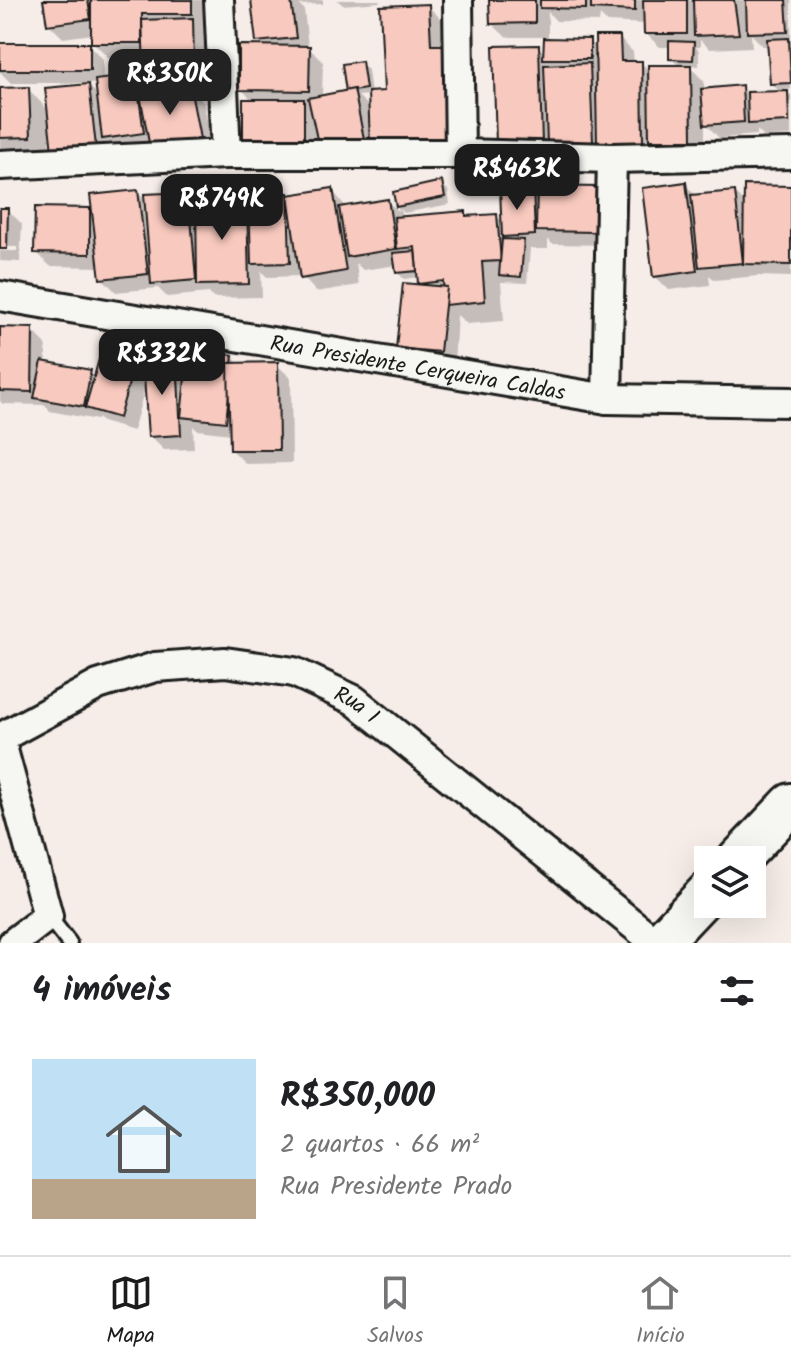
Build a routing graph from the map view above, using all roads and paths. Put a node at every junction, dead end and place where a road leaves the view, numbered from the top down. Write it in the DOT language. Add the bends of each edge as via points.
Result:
graph roads {
  1 [pos="219,0"];
  2 [pos="458,0"];
  3 [pos="226,154"];
  4 [pos="460,154"];
  5 [pos="791,154"];
  6 [pos="612,158"];
  7 [pos="0,165"];
  8 [pos="0,296"];
  9 [pos="607,399"];
  10 [pos="791,402"];
  11 [pos="0,739"];
  12 [pos="791,804"];
  13 [pos="751,846"];
  14 [pos="694,906"];
  15 [pos="48,916"];
  16 [pos="13,943"];
  17 [pos="69,943"];
  18 [pos="658,943"];
  1 -- 3 [label="street"];
  2 -- 4 [label="street"];
  3 -- 4 [label="street"];
  3 -- 7 [label="street"];
  4 -- 6 [label="street"];
  5 -- 6 [label="street"];
  6 -- 9 [label="street"];
  8 -- 9 [label="street, Rua Presidente Cerqueira Caldas"];
  9 -- 10 [label="street, Rua Presidente Cerqueira Caldas"];
  11 -- 15 [label="street"];
  11 -- 18 [label="street, Rua 1" via="98,685 155,667 225,662 294,672 354,700"];
  12 -- 13 [label="main road"];
  14 -- 18 [label="main road"];
  15 -- 16 [label="street"];
  15 -- 17 [label="lane"];
}
